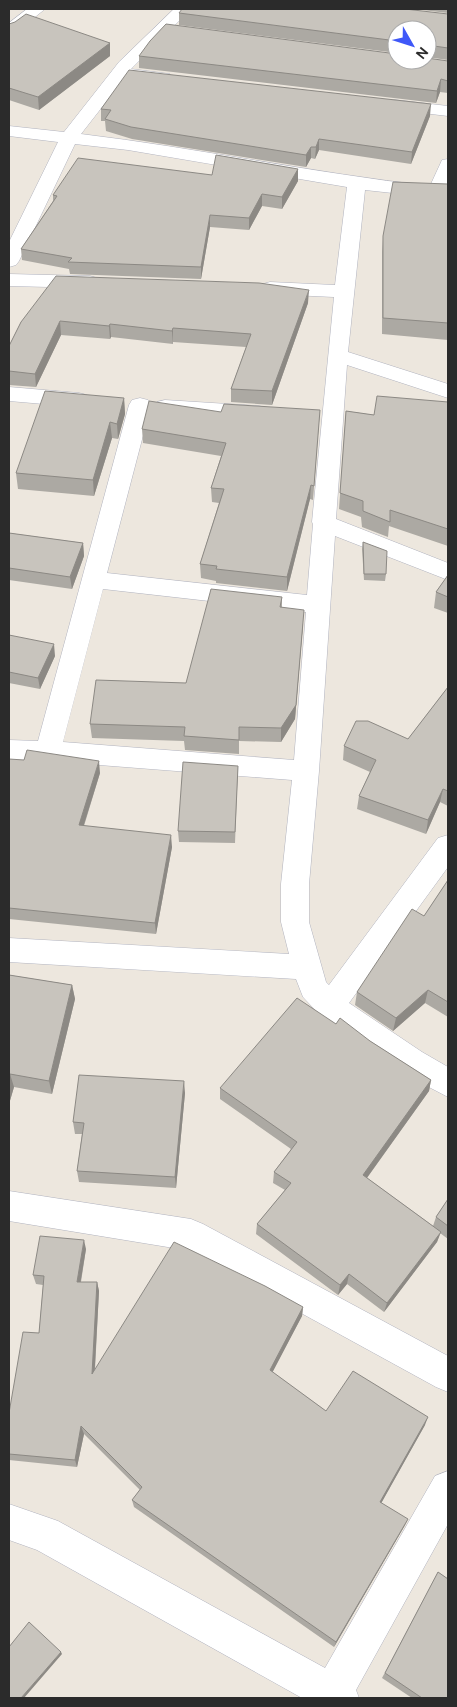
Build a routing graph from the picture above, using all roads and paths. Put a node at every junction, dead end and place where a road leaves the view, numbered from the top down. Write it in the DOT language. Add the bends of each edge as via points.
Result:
graph roads {
  1 [pos="37,9"];
  2 [pos="183,9"];
  3 [pos="162,29"];
  4 [pos="9,30"];
  5 [pos="182,32"];
  6 [pos="119,73"];
  7 [pos="177,80"];
  8 [pos="380,104"];
  9 [pos="448,111"];
  10 [pos="9,131"];
  11 [pos="69,138"];
  12 [pos="448,164"];
  13 [pos="357,183"];
  14 [pos="442,194"];
  15 [pos="13,244"];
  16 [pos="9,261"];
  17 [pos="9,280"];
  18 [pos="107,283"];
  19 [pos="255,288"];
  20 [pos="344,291"];
  21 [pos="337,355"];
  22 [pos="448,391"];
  23 [pos="9,394"];
  24 [pos="121,404"];
  25 [pos="274,414"];
  26 [pos="323,522"];
  27 [pos="448,572"];
  28 [pos="94,580"];
  29 [pos="317,605"];
  30 [pos="9,750"];
  31 [pos="48,751"];
  32 [pos="306,771"];
  33 [pos="448,846"];
  34 [pos="9,950"];
  35 [pos="307,967"];
  36 [pos="330,1006"];
  37 [pos="448,1083"];
  38 [pos="9,1206"];
  39 [pos="448,1375"];
  40 [pos="448,1489"];
  41 [pos="9,1522"];
  42 [pos="334,1696"];
  1 -- 4 [label="street"];
  2 -- 3 [label="street"];
  3 -- 5 [label="street"];
  3 -- 6 [label="street"];
  6 -- 7 [label="street"];
  6 -- 11 [label="street"];
  8 -- 9 [label="street"];
  10 -- 11 [label="street"];
  11 -- 13 [label="street"];
  11 -- 15 [label="street"];
  12 -- 14 [label="street"];
  13 -- 14 [label="street"];
  13 -- 20 [label="street"];
  15 -- 16 [label="street"];
  17 -- 18 [label="street"];
  19 -- 20 [label="street"];
  20 -- 21 [label="street"];
  21 -- 22 [label="street"];
  21 -- 26 [label="street" via="322,416"];
  23 -- 24 [label="street"];
  24 -- 25 [label="street"];
  24 -- 28 [label="street"];
  26 -- 27 [label="street"];
  26 -- 29 [label="street"];
  28 -- 29 [label="street"];
  28 -- 31 [label="street"];
  29 -- 32 [label="street"];
  30 -- 31 [label="street"];
  31 -- 32 [label="street"];
  32 -- 35 [label="street" via="295,884 295,922"];
  33 -- 36 [label="street"];
  34 -- 35 [label="street"];
  35 -- 36 [label="street" via="313,988"];
  36 -- 37 [label="street" via="411,1062"];
  38 -- 39 [label="street" via="191,1236"];
  40 -- 42 [label="street"];
  41 -- 42 [label="street" via="45,1534"];
}
